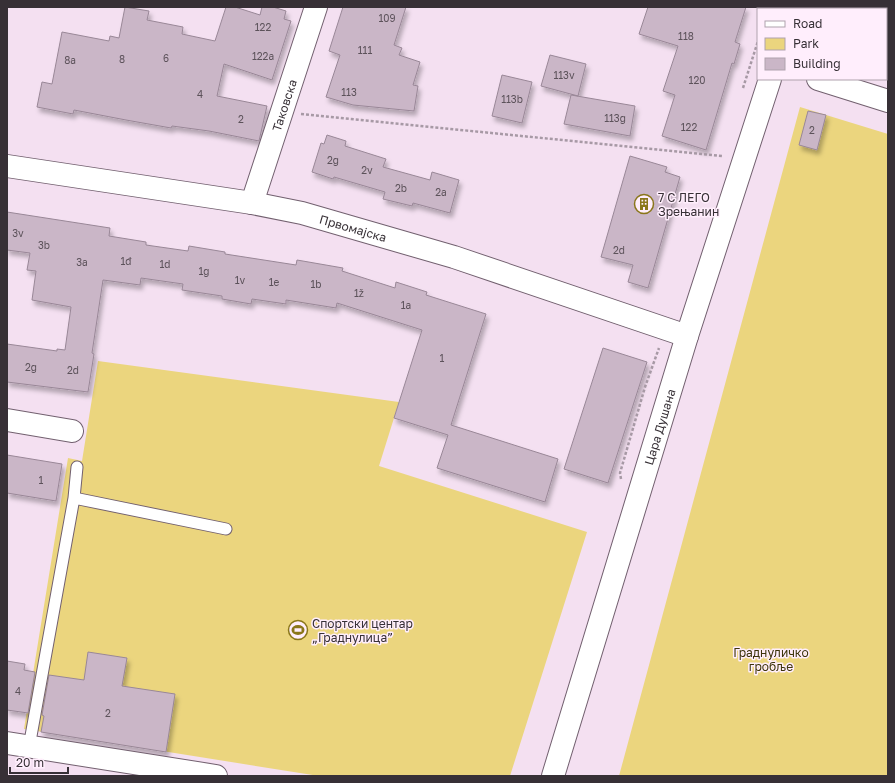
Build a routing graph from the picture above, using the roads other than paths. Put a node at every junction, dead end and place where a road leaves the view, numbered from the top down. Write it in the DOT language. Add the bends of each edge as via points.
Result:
graph roads {
  1 [pos="316,7"];
  2 [pos="770,80"];
  3 [pos="821,80"];
  4 [pos="888,101"];
  5 [pos="7,166"];
  6 [pos="252,203"];
  7 [pos="687,336"];
  8 [pos="7,420"];
  9 [pos="72,431"];
  10 [pos="77,467"];
  11 [pos="74,498"];
  12 [pos="226,529"];
  13 [pos="7,743"];
  14 [pos="29,747"];
  15 [pos="216,776"];
  16 [pos="553,776"];
  1 -- 6 [label="street, Таковска"];
  2 -- 7 [label="street, Цара Душана"];
  3 -- 4 [label="street"];
  5 -- 6 [label="street, Првомајска"];
  6 -- 7 [label="street, Првомајска" via="302,213 454,257"];
  7 -- 16 [label="street, Цара Душана"];
  8 -- 9 [label="street"];
  10 -- 11 [label="lane"];
  11 -- 12 [label="lane"];
  11 -- 14 [label="lane"];
  13 -- 14 [label="street"];
  14 -- 15 [label="street"];
}
